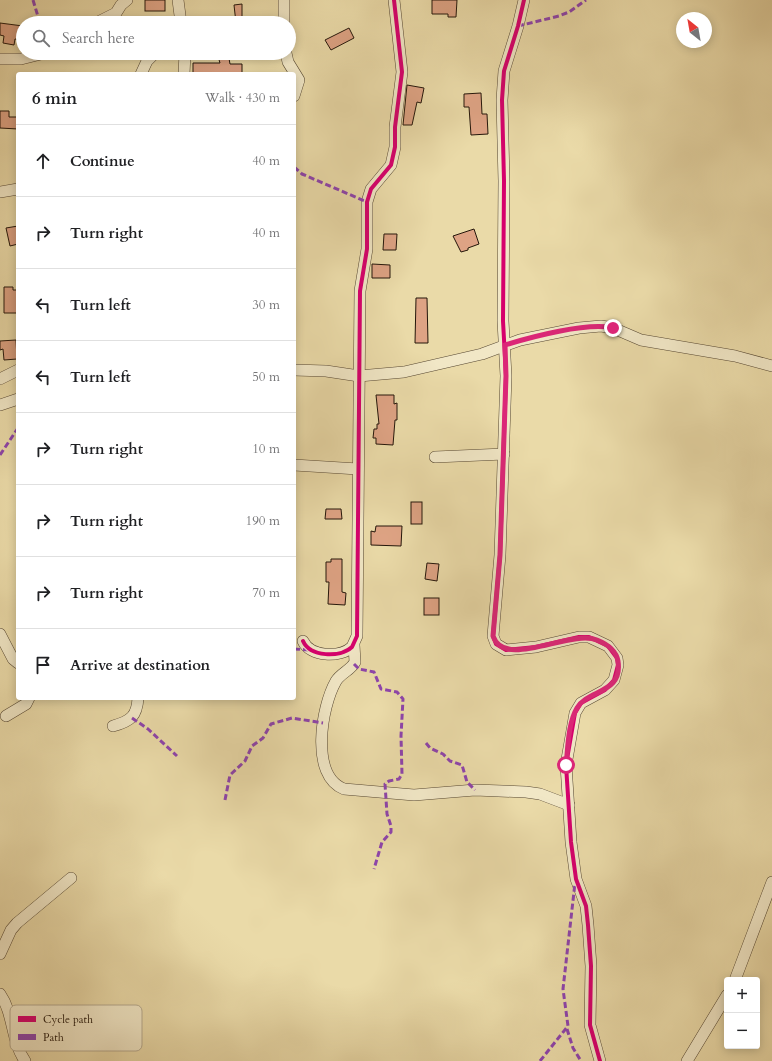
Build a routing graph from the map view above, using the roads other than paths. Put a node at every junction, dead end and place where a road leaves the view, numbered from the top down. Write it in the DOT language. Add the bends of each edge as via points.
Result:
graph roads {
  1 [pos="127,0"];
  2 [pos="178,0"];
  3 [pos="284,0"];
  4 [pos="394,0"];
  5 [pos="524,0"];
  6 [pos="110,16"];
  7 [pos="180,16"];
  8 [pos="284,16"];
  9 [pos="0,59"];
  10 [pos="16,59"];
  11 [pos="148,60"];
  12 [pos="185,60"];
  13 [pos="288,60"];
  14 [pos="142,72"];
  15 [pos="184,72"];
  16 [pos="294,72"];
  17 [pos="296,75"];
  18 [pos="296,90"];
  19 [pos="16,189"];
  20 [pos="0,192"];
  21 [pos="505,345"];
  22 [pos="772,366"];
  23 [pos="296,370"];
  24 [pos="16,371"];
  25 [pos="359,376"];
  26 [pos="0,379"];
  27 [pos="16,400"];
  28 [pos="0,405"];
  29 [pos="504,454"];
  30 [pos="435,457"];
  31 [pos="296,465"];
  32 [pos="358,469"];
  33 [pos="0,634"];
  34 [pos="302,641"];
  35 [pos="354,645"];
  36 [pos="16,661"];
  37 [pos="28,700"];
  38 [pos="138,700"];
  39 [pos="6,716"];
  40 [pos="114,726"];
  41 [pos="569,805"];
  42 [pos="71,878"];
  43 [pos="772,882"];
  44 [pos="0,954"];
  45 [pos="736,977"];
  46 [pos="0,994"];
  47 [pos="724,1001"];
  48 [pos="10,1019"];
  49 [pos="600,1061"];
  50 [pos="687,1061"];
  1 -- 6 [label="street"];
  2 -- 7 [label="street"];
  3 -- 8 [label="street"];
  4 -- 25 [label="street" via="402,72 395,148 391,165 371,189 368,202 367,249 360,291"];
  5 -- 21 [label="street" via="504,71 502,100"];
  9 -- 10 [label="street"];
  11 -- 14 [label="street"];
  12 -- 15 [label="street"];
  13 -- 16 [label="street"];
  17 -- 18 [label="street" via="299,80"];
  19 -- 20 [label="street"];
  21 -- 22 [label="street" via="579,328 601,326 613,328 641,340 728,355"];
  21 -- 25 [label="street" via="482,354 404,372"];
  21 -- 29 [label="street"];
  23 -- 25 [label="street"];
  24 -- 26 [label="street"];
  25 -- 32 [label="street"];
  27 -- 28 [label="street"];
  29 -- 30 [label="street"];
  29 -- 41 [label="street" via="500,555 493,629 496,644 506,650 514,650 589,637 608,646 617,658 614,680 605,690 581,703 575,713 566,765"];
  31 -- 32 [label="street"];
  32 -- 35 [label="street" via="357,636"];
  33 -- 36 [label="street" via="10,655"];
  34 -- 35 [label="street" via="310,650 332,654 346,652"];
  35 -- 41 [label="street" via="356,662 343,672 335,683 326,707 322,732 326,769 332,782 344,789 414,795 475,790 526,792 550,797"];
  37 -- 39 [label="street" via="26,704"];
  38 -- 40 [label="street" via="132,718"];
  41 -- 49 [label="street" via="576,879 586,906 588,926 591,1030"];
  42 -- 44 [label="street" via="17,923"];
  43 -- 45 [label="street"];
  46 -- 48 [label="street"];
  47 -- 50 [label="street"];
}
